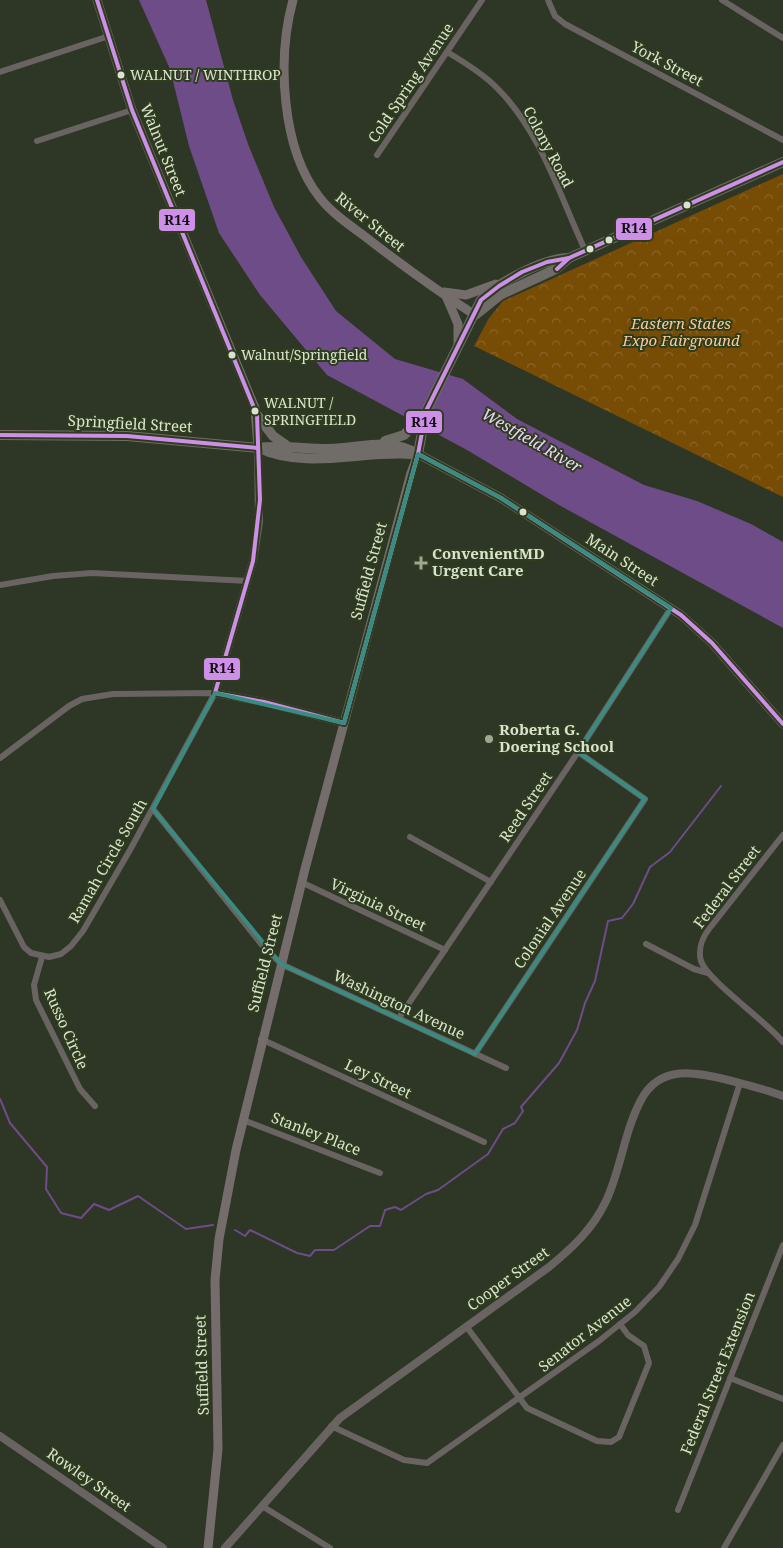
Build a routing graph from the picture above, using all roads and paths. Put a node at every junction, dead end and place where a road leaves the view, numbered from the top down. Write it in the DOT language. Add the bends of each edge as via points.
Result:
graph roads {
  1 [pos="97,0"];
  2 [pos="293,0"];
  3 [pos="482,0"];
  4 [pos="548,0"];
  5 [pos="726,1"];
  6 [pos="109,36"];
  7 [pos="783,38"];
  8 [pos="447,52"];
  9 [pos="0,72"];
  10 [pos="132,110"];
  11 [pos="783,140"];
  12 [pos="37,141"];
  13 [pos="377,155"];
  14 [pos="783,162"];
  15 [pos="585,250"];
  16 [pos="570,258"];
  17 [pos="512,277"];
  18 [pos="444,294"];
  19 [pos="475,315"];
  20 [pos="458,347"];
  21 [pos="257,415"];
  22 [pos="418,429"];
  23 [pos="0,435"];
  24 [pos="370,443"];
  25 [pos="292,447"];
  26 [pos="258,448"];
  27 [pos="418,454"];
  28 [pos="248,581"];
  29 [pos="0,585"];
  30 [pos="671,608"];
  31 [pos="215,693"];
  32 [pos="344,723"];
  33 [pos="783,724"];
  34 [pos="578,752"];
  35 [pos="0,758"];
  36 [pos="153,810"];
  37 [pos="783,835"];
  38 [pos="410,837"];
  39 [pos="301,882"];
  40 [pos="491,882"];
  41 [pos="0,900"];
  42 [pos="646,944"];
  43 [pos="444,950"];
  44 [pos="42,957"];
  45 [pos="281,964"];
  46 [pos="708,973"];
  47 [pos="399,1018"];
  48 [pos="261,1039"];
  49 [pos="783,1042"];
  50 [pos="475,1054"];
  51 [pos="506,1068"];
  52 [pos="740,1083"];
  53 [pos="783,1096"];
  54 [pos="95,1106"];
  55 [pos="242,1120"];
  56 [pos="484,1142"];
  57 [pos="380,1172"];
  58 [pos="783,1245"];
  59 [pos="620,1324"];
  60 [pos="466,1326"];
  61 [pos="730,1378"];
  62 [pos="783,1399"];
  63 [pos="519,1400"];
  64 [pos="331,1426"];
  65 [pos="0,1436"];
  66 [pos="783,1445"];
  67 [pos="262,1506"];
  68 [pos="678,1510"];
  69 [pos="163,1548"];
  70 [pos="208,1548"];
  71 [pos="225,1548"];
  72 [pos="330,1548"];
  73 [pos="724,1548"];
  1 -- 6 [label="main road, Walnut Street"];
  2 -- 18 [label="main road, River Street" via="285,44 285,81 292,135 306,178 336,214"];
  3 -- 8 [label="street, Cold Spring Avenue"];
  4 -- 11 [label="street, York Street" via="555,16 565,24"];
  5 -- 7 [label="street"];
  6 -- 9 [label="street"];
  6 -- 10 [label="main road, Walnut Street"];
  8 -- 13 [label="street, Cold Spring Avenue"];
  8 -- 15 [label="street, Colony Road" via="487,79 519,115 535,141"];
  10 -- 12 [label="street"];
  10 -- 21 [label="main road, Walnut Street"];
  14 -- 15 [label="main road"];
  15 -- 16 [label="main road"];
  16 -- 17 [label="main road, Suffield Street" via="556,259"];
  16 -- 19 [label="main road" via="556,269 500,295"];
  17 -- 18 [label="main road" via="466,295"];
  17 -- 19 [label="main road, Suffield Street" via="481,300"];
  18 -- 19 [label="main road, River Street"];
  18 -- 20 [label="main road" via="458,324"];
  19 -- 20 [label="main road, Suffield Street"];
  20 -- 22 [label="main road, Suffield Street"];
  21 -- 25 [label="main road" via="277,440"];
  21 -- 26 [label="main road, Walnut Street"];
  22 -- 24 [label="main road" via="397,439"];
  22 -- 27 [label="main road, Suffield Street"];
  23 -- 26 [label="main road, Springfield Street" via="127,436"];
  24 -- 25 [label="main road, Springfield Street" via="342,449"];
  24 -- 27 [label="main road, Springfield Street" via="405,447"];
  25 -- 26 [label="main road, Springfield Street"];
  26 -- 27 [label="main road, Springfield Street" via="272,454 336,459 375,453"];
  26 -- 28 [label="street" via="259,522"];
  27 -- 30 [label="main road, Main Street" via="501,498"];
  27 -- 32 [label="main road, Suffield Street"];
  28 -- 29 [label="street" via="92,573"];
  28 -- 31 [label="street"];
  30 -- 33 [label="main road, Main Street" via="712,643"];
  30 -- 34 [label="street, Reed Street"];
  31 -- 32 [label="street"];
  31 -- 35 [label="street" via="113,694 82,699"];
  31 -- 36 [label="street, Ramah Circle South"];
  32 -- 39 [label="main road, Suffield Street"];
  34 -- 40 [label="street, Reed Street"];
  34 -- 50 [label="street, Colonial Avenue" via="645,799"];
  36 -- 44 [label="street, Ramah Circle South" via="83,931 61,954"];
  36 -- 45 [label="street"];
  37 -- 46 [label="street, Federal Street" via="704,936 700,957"];
  38 -- 40 [label="street"];
  39 -- 43 [label="street, Virginia Street"];
  39 -- 45 [label="main road, Suffield Street"];
  40 -- 43 [label="street, Reed Street"];
  41 -- 44 [label="street" via="24,947"];
  42 -- 46 [label="street"];
  43 -- 47 [label="street, Reed Street"];
  44 -- 54 [label="street, Russo Circle" via="34,985 36,1000 80,1089"];
  45 -- 47 [label="street, Washington Avenue"];
  45 -- 48 [label="main road, Suffield Street"];
  46 -- 49 [label="street"];
  47 -- 50 [label="street, Washington Avenue"];
  48 -- 55 [label="main road, Suffield Street"];
  48 -- 56 [label="street, Ley Street"];
  50 -- 51 [label="street, Washington Avenue"];
  52 -- 53 [label="street, Cooper Street"];
  52 -- 59 [label="street, Senator Avenue" via="686,1244 659,1287"];
  52 -- 60 [label="street, Cooper Street" via="685,1072 670,1075 653,1085 638,1106 605,1202 586,1233 549,1267"];
  55 -- 57 [label="street, Stanley Place"];
  55 -- 70 [label="main road, Suffield Street" via="216,1264 218,1442"];
  58 -- 61 [label="street, Federal Street Extension"];
  59 -- 63 [label="street, Senator Avenue"];
  59 -- 63 [label="street" via="628,1335 644,1346 649,1359 617,1439 605,1443 592,1440 532,1411"];
  60 -- 63 [label="street"];
  60 -- 64 [label="street, Cooper Street"];
  61 -- 62 [label="street"];
  61 -- 68 [label="street, Federal Street Extension"];
  63 -- 64 [label="street, Senator Avenue" via="427,1463 400,1459"];
  64 -- 67 [label="street, Cooper Street"];
  65 -- 69 [label="street, Rowley Street"];
  66 -- 73 [label="street"];
  67 -- 71 [label="street, Cooper Street"];
  67 -- 72 [label="street"];
}
